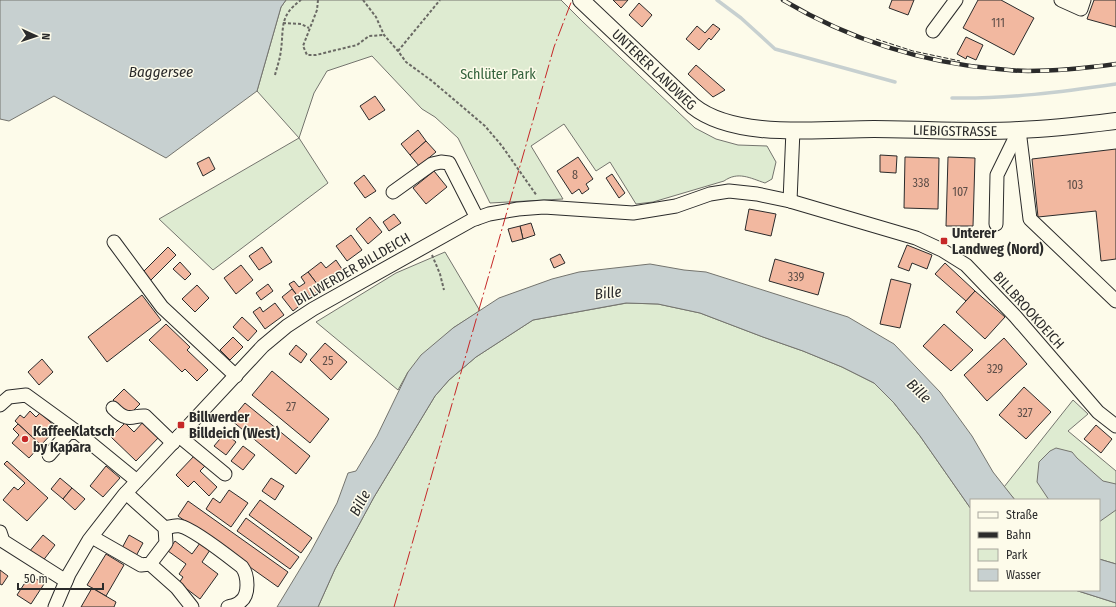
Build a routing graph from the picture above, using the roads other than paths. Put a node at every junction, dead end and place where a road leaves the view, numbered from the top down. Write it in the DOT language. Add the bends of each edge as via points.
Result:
graph roads {
  1 [pos="581,0"];
  2 [pos="956,0"];
  3 [pos="1061,0"];
  4 [pos="1084,0"];
  5 [pos="933,31"];
  6 [pos="1116,121"];
  7 [pos="736,125"];
  8 [pos="793,130"];
  9 [pos="1019,130"];
  10 [pos="392,192"];
  11 [pos="790,201"];
  12 [pos="477,218"];
  13 [pos="996,224"];
  14 [pos="114,242"];
  15 [pos="1116,301"];
  16 [pos="236,376"];
  17 [pos="0,405"];
  18 [pos="112,408"];
  19 [pos="1116,426"];
  20 [pos="77,432"];
  21 [pos="176,440"];
  22 [pos="48,456"];
  23 [pos="225,474"];
  24 [pos="137,481"];
  25 [pos="126,493"];
  26 [pos="164,528"];
  27 [pos="0,532"];
  28 [pos="92,537"];
  29 [pos="150,564"];
  30 [pos="66,581"];
  31 [pos="54,607"];
  32 [pos="192,607"];
  33 [pos="228,607"];
  1 -- 7 [label="main road, UNTERER LANDWEG" via="700,112"];
  2 -- 5 [label="street"];
  3 -- 4 [label="street" via="1081,9"];
  6 -- 9 [label="main road, LIEBIGSTRASSE"];
  7 -- 8 [label="main road, LIEBIGSTRASSE"];
  8 -- 9 [label="main road, LIEBIGSTRASSE"];
  8 -- 11 [label="street"];
  9 -- 13 [label="street" via="997,175"];
  9 -- 15 [label="street" via="1030,219"];
  10 -- 12 [label="street" via="432,164 449,163"];
  11 -- 12 [label="street, BILLWERDER BILLDEICH" via="729,191 710,194 676,206 632,213 544,207 518,209"];
  11 -- 19 [label="street, BILLBROOKDEICH" via="916,238 966,265 1016,316 1098,412"];
  12 -- 16 [label="street, BILLWERDER BILLDEICH" via="427,244 287,326"];
  14 -- 16 [label="street" via="157,301"];
  16 -- 21 [label="street, BILLWERDER BILLDEICH"];
  17 -- 20 [label="street" via="9,397 26,395"];
  18 -- 21 [label="street" via="128,418 145,416"];
  20 -- 22 [label="street" via="68,433"];
  20 -- 24 [label="street"];
  21 -- 23 [label="street"];
  21 -- 24 [label="street, BILLWERDER BILLDEICH"];
  24 -- 25 [label="street, BILLWERDER BILLDEICH"];
  25 -- 26 [label="street"];
  25 -- 28 [label="street, BILLWERDER BILLDEICH"];
  26 -- 29 [label="street" via="166,543"];
  26 -- 33 [label="street" via="181,526 242,567 246,573 245,594 240,602"];
  27 -- 30 [label="street" via="3,541"];
  28 -- 29 [label="street" via="141,565"];
  28 -- 30 [label="street, BILLWERDER BILLDEICH"];
  29 -- 32 [label="street" via="177,588"];
  30 -- 31 [label="street, BILLWERDER BILLDEICH"];
}
